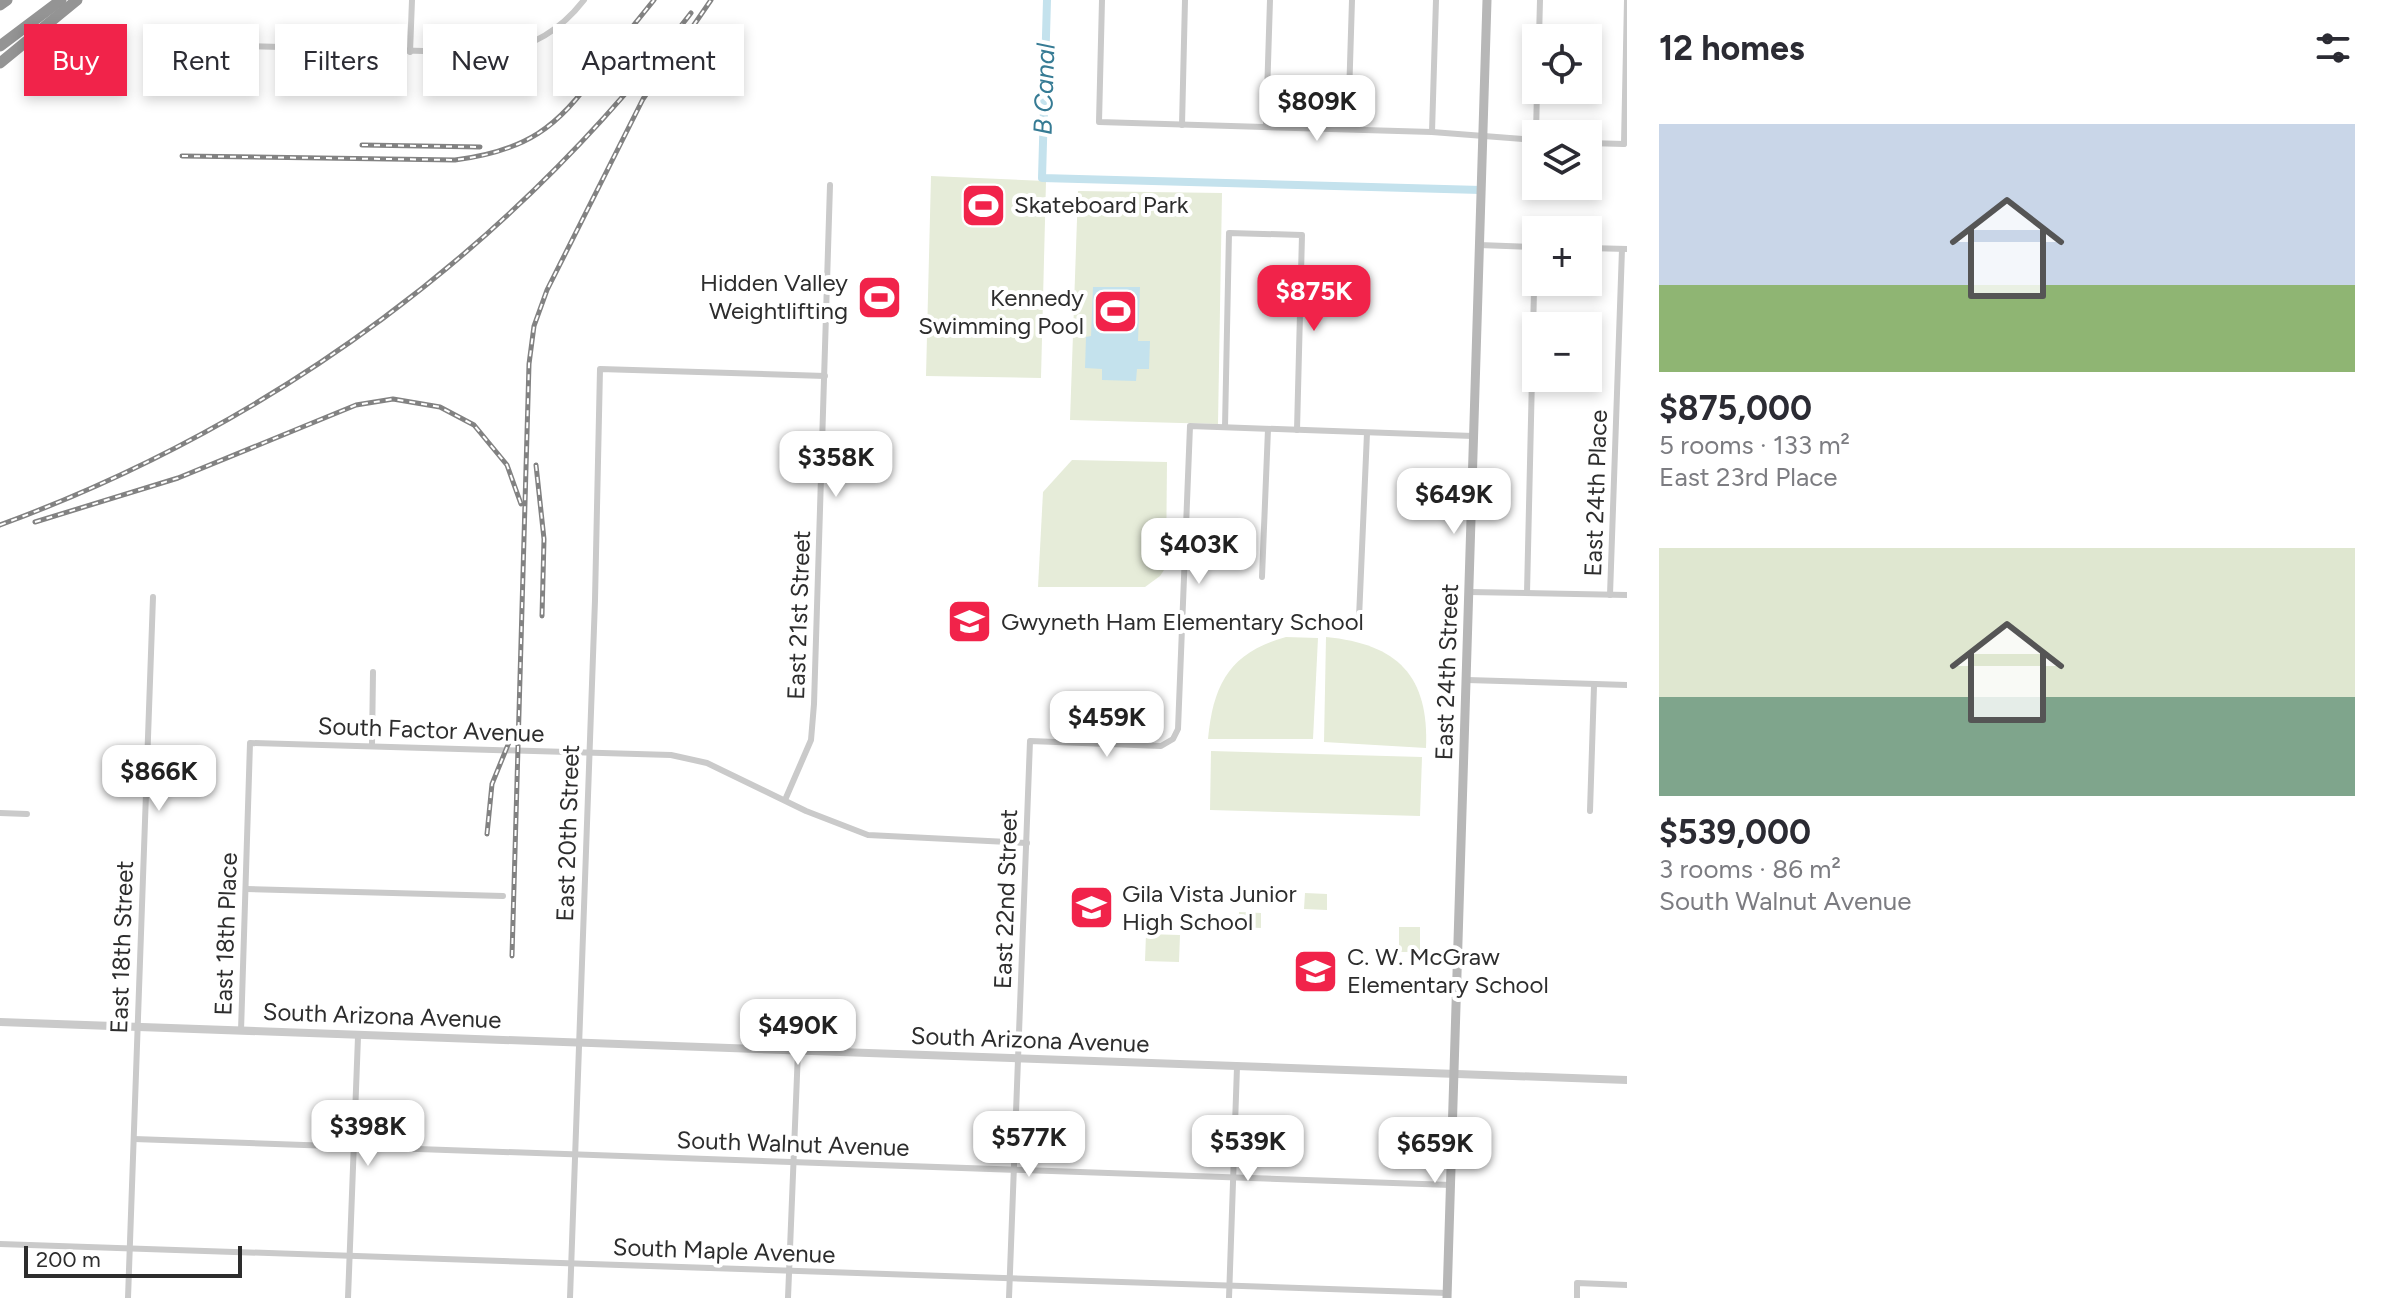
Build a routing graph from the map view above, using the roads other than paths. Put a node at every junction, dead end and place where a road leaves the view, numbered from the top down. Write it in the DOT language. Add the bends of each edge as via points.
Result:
graph roads {
  1 [pos="7,0"];
  2 [pos="61,0"];
  3 [pos="77,0"];
  4 [pos="412,0"];
  5 [pos="584,0"];
  6 [pos="1102,0"];
  7 [pos="1185,0"];
  8 [pos="1270,0"];
  9 [pos="1352,0"];
  10 [pos="1436,0"];
  11 [pos="1487,0"];
  12 [pos="1540,0"];
  13 [pos="1627,0"];
  14 [pos="0,5"];
  15 [pos="1539,24"];
  16 [pos="0,46"];
  17 [pos="259,47"];
  18 [pos="410,52"];
  19 [pos="0,63"];
  20 [pos="1182,125"];
  21 [pos="1266,127"];
  22 [pos="1348,129"];
  23 [pos="1432,132"];
  24 [pos="1522,137"];
  25 [pos="1483,138"];
  26 [pos="1602,143"];
  27 [pos="1626,144"];
  28 [pos="830,185"];
  29 [pos="1479,245"];
  30 [pos="1522,247"];
  31 [pos="1602,248"];
  32 [pos="1625,249"];
  33 [pos="1535,296"];
  34 [pos="825,376"];
  35 [pos="1225,427"];
  36 [pos="1268,429"];
  37 [pos="1297,430"];
  38 [pos="1367,433"];
  39 [pos="1473,436"];
  40 [pos="1262,577"];
  41 [pos="1469,592"];
  42 [pos="1527,593"];
  43 [pos="1610,595"];
  44 [pos="1627,595"];
  45 [pos="153,597"];
  46 [pos="1359,618"];
  47 [pos="373,672"];
  48 [pos="1467,680"];
  49 [pos="1627,685"];
  50 [pos="1594,686"];
  51 [pos="250,743"];
  52 [pos="372,744"];
  53 [pos="589,753"];
  54 [pos="785,800"];
  55 [pos="1590,811"];
  56 [pos="0,813"];
  57 [pos="27,814"];
  58 [pos="1027,843"];
  59 [pos="246,889"];
  60 [pos="503,896"];
  61 [pos="0,1022"];
  62 [pos="138,1029"];
  63 [pos="241,1031"];
  64 [pos="358,1037"];
  65 [pos="579,1042"];
  66 [pos="798,1051"];
  67 [pos="1018,1060"];
  68 [pos="1237,1067"];
  69 [pos="1454,1074"];
  70 [pos="1627,1080"];
  71 [pos="134,1139"];
  72 [pos="353,1147"];
  73 [pos="575,1155"];
  74 [pos="792,1162"];
  75 [pos="1014,1170"];
  76 [pos="1233,1178"];
  77 [pos="1451,1185"];
  78 [pos="0,1244"];
  79 [pos="130,1249"];
  80 [pos="349,1256"];
  81 [pos="571,1264"];
  82 [pos="789,1271"];
  83 [pos="1010,1278"];
  84 [pos="1627,1285"];
  85 [pos="1229,1286"];
  86 [pos="1447,1296"];
  87 [pos="128,1298"];
  88 [pos="348,1298"];
  89 [pos="570,1298"];
  90 [pos="788,1298"];
  91 [pos="1009,1298"];
  92 [pos="1229,1298"];
  93 [pos="1577,1298"];
  1 -- 14 [label="highway"];
  2 -- 16 [label="highway"];
  3 -- 19 [label="highway"];
  4 -- 18 [label="street"];
  5 -- 18 [label="street" via="559,28 516,49"];
  6 -- 20 [label="street" via="1099,122"];
  7 -- 20 [label="street"];
  8 -- 21 [label="street"];
  9 -- 22 [label="street"];
  10 -- 23 [label="street"];
  11 -- 25 [label="main road, East 24th Street"];
  12 -- 15 [label="street"];
  13 -- 27 [label="street"];
  17 -- 18 [label="street"];
  20 -- 21 [label="street"];
  21 -- 22 [label="street"];
  22 -- 23 [label="street"];
  23 -- 25 [label="street"];
  24 -- 25 [label="street"];
  25 -- 29 [label="main road, East 24th Street"];
  26 -- 27 [label="street"];
  28 -- 34 [label="street, East 21st Street"];
  29 -- 30 [label="street"];
  29 -- 39 [label="main road, East 24th Street"];
  31 -- 32 [label="street"];
  32 -- 43 [label="street, East 24th Place"];
  33 -- 42 [label="street"];
  34 -- 53 [label="street, East 20th Street" via="600,369"];
  34 -- 54 [label="street, East 21st Street" via="811,740"];
  35 -- 36 [label="street"];
  35 -- 37 [label="street" via="1229,233 1302,235"];
  35 -- 58 [label="street, East 22nd Street" via="1190,426 1178,729 1161,746 1030,741"];
  36 -- 37 [label="street"];
  36 -- 40 [label="street"];
  37 -- 38 [label="street"];
  38 -- 39 [label="street"];
  38 -- 46 [label="street"];
  39 -- 41 [label="main road, East 24th Street"];
  41 -- 42 [label="street"];
  41 -- 48 [label="main road, East 24th Street"];
  42 -- 43 [label="street"];
  43 -- 44 [label="street"];
  45 -- 62 [label="street, East 18th Street"];
  47 -- 52 [label="street"];
  48 -- 50 [label="street"];
  48 -- 69 [label="main road, East 24th Street"];
  49 -- 50 [label="street"];
  50 -- 55 [label="street"];
  51 -- 52 [label="street, South Factor Avenue"];
  51 -- 59 [label="street, East 18th Place"];
  52 -- 53 [label="street, South Factor Avenue"];
  53 -- 54 [label="street, South Factor Avenue" via="671,755 707,763"];
  53 -- 65 [label="street, East 20th Street"];
  54 -- 58 [label="street, South Factor Avenue" via="868,835"];
  56 -- 57 [label="street"];
  58 -- 67 [label="street, East 22nd Street"];
  59 -- 60 [label="street"];
  59 -- 63 [label="street, East 18th Place"];
  61 -- 62 [label="street, South Arizona Avenue"];
  62 -- 63 [label="street, South Arizona Avenue"];
  62 -- 71 [label="street, East 18th Street"];
  63 -- 64 [label="street, South Arizona Avenue"];
  64 -- 65 [label="street, South Arizona Avenue"];
  64 -- 72 [label="street"];
  65 -- 66 [label="street, South Arizona Avenue"];
  65 -- 73 [label="street, East 20th Street"];
  66 -- 67 [label="street, South Arizona Avenue"];
  66 -- 74 [label="street"];
  67 -- 68 [label="street, South Arizona Avenue"];
  67 -- 75 [label="street, East 22nd Street"];
  68 -- 69 [label="street, South Arizona Avenue"];
  68 -- 76 [label="street"];
  69 -- 70 [label="street, South Arizona Avenue"];
  69 -- 77 [label="main road, East 24th Street"];
  71 -- 72 [label="street, South Walnut Avenue"];
  71 -- 79 [label="street, East 18th Street"];
  72 -- 73 [label="street, South Walnut Avenue"];
  72 -- 80 [label="street"];
  73 -- 74 [label="street, South Walnut Avenue"];
  73 -- 81 [label="street, East 20th Street"];
  74 -- 75 [label="street, South Walnut Avenue"];
  74 -- 82 [label="street"];
  75 -- 76 [label="street, South Walnut Avenue"];
  75 -- 83 [label="street, East 22nd Street"];
  76 -- 77 [label="street, South Walnut Avenue"];
  76 -- 85 [label="street"];
  77 -- 86 [label="main road, East 24th Street"];
  78 -- 79 [label="street, South Maple Avenue"];
  79 -- 80 [label="street, South Maple Avenue"];
  79 -- 87 [label="street, East 18th Street"];
  80 -- 81 [label="street, South Maple Avenue"];
  80 -- 88 [label="street"];
  81 -- 82 [label="street, South Maple Avenue"];
  81 -- 89 [label="street, East 20th Street"];
  82 -- 83 [label="street, South Maple Avenue"];
  82 -- 90 [label="street"];
  83 -- 85 [label="street, South Maple Avenue"];
  83 -- 91 [label="street, East 22nd Street"];
  84 -- 93 [label="street" via="1577,1283"];
  85 -- 86 [label="street, South Maple Avenue"];
  85 -- 92 [label="street"];
}
